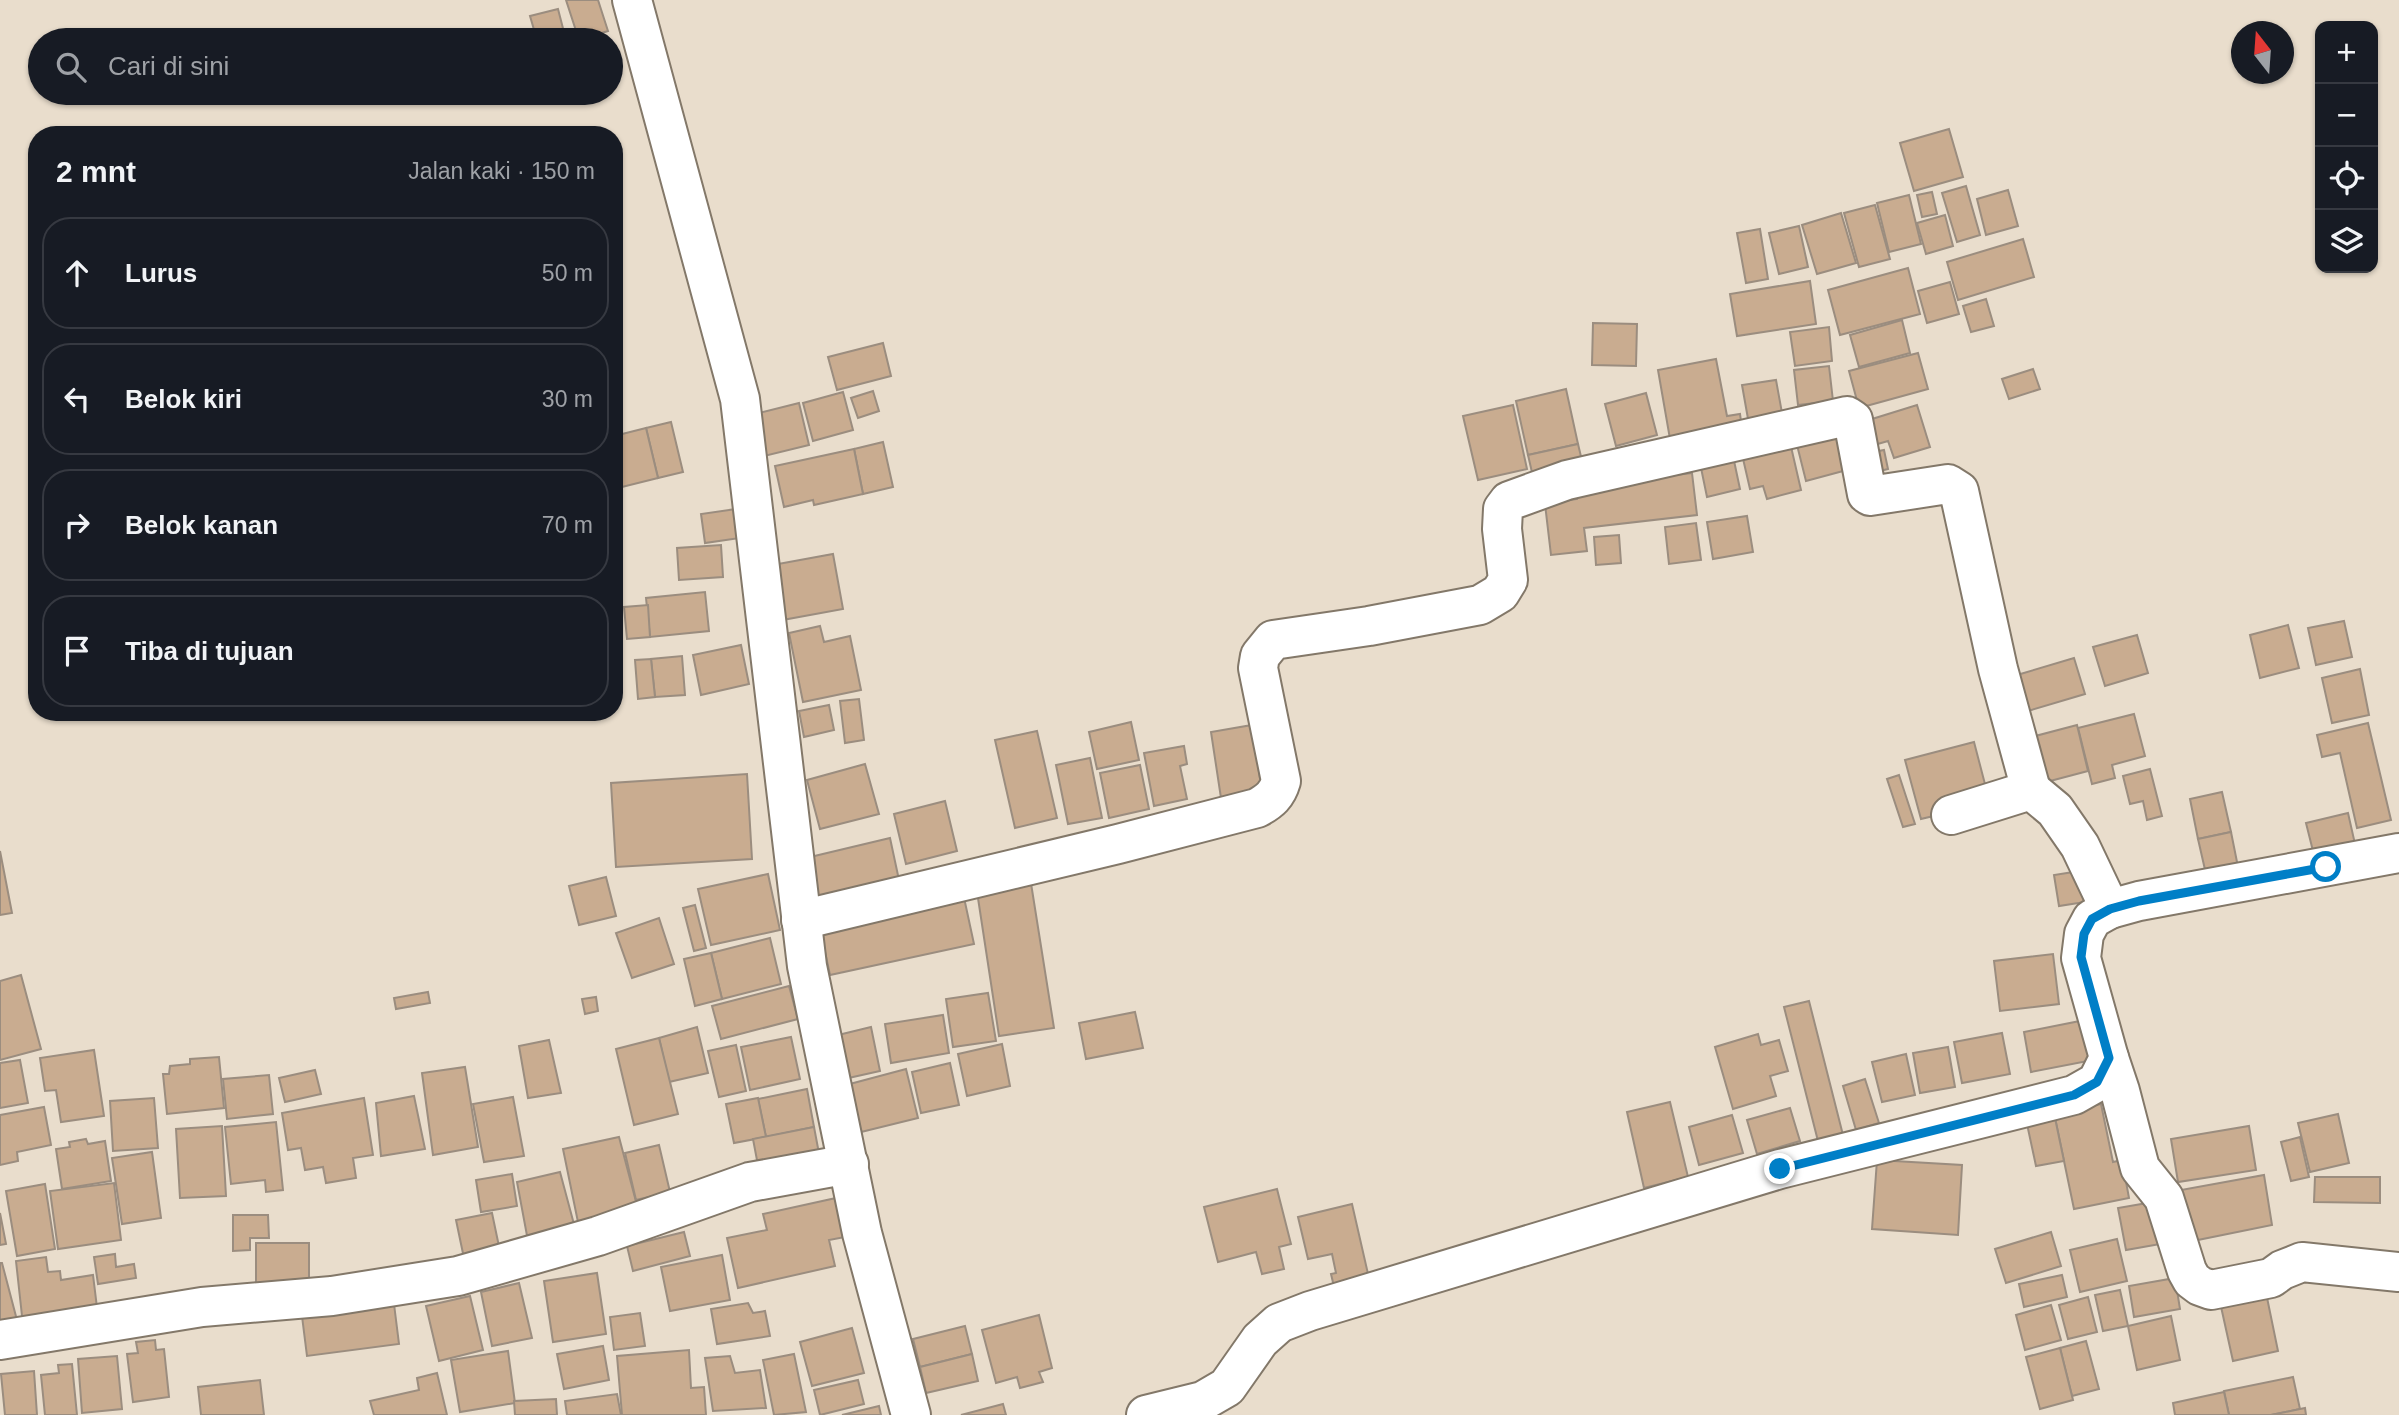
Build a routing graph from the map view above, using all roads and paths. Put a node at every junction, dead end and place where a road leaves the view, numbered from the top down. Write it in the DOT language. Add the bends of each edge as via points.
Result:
graph roads {
  1 [pos="632,0"];
  2 [pos="2031,790"];
  3 [pos="1951,815"];
  4 [pos="2399,853"];
  5 [pos="2110,909"];
  6 [pos="801,920"];
  7 [pos="2109,1058"];
  8 [pos="849,1164"];
  9 [pos="2399,1272"];
  10 [pos="0,1340"];
  11 [pos="911,1415"];
  12 [pos="1146,1415"];
  1 -- 6 [label="street" via="740,399"];
  2 -- 3 [label="street"];
  2 -- 5 [label="street" via="2055,810 2080,846"];
  2 -- 6 [label="street" via="1998,669 1959,491 1948,484 1867,494 1853,420 1847,416 1567,480 1519,496 1503,509 1508,580 1494,598 1480,605 1273,640 1258,668 1281,781 1270,801 1257,808"];
  4 -- 5 [label="street"];
  5 -- 7 [label="street" via="2092,919 2084,934 2081,957"];
  6 -- 8 [label="street"];
  7 -- 9 [label="street" via="2140,1168 2164,1198 2187,1271 2200,1286 2211,1290 2271,1278 2302,1262"];
  7 -- 12 [label="street" via="2097,1082 2074,1095 1780,1169 1310,1311 1279,1324 1260,1340 1227,1387 1203,1401"];
  8 -- 10 [label="street" via="750,1182 598,1236 458,1276 332,1296 202,1307"];
  8 -- 11 [label="street" via="862,1233"];
}
